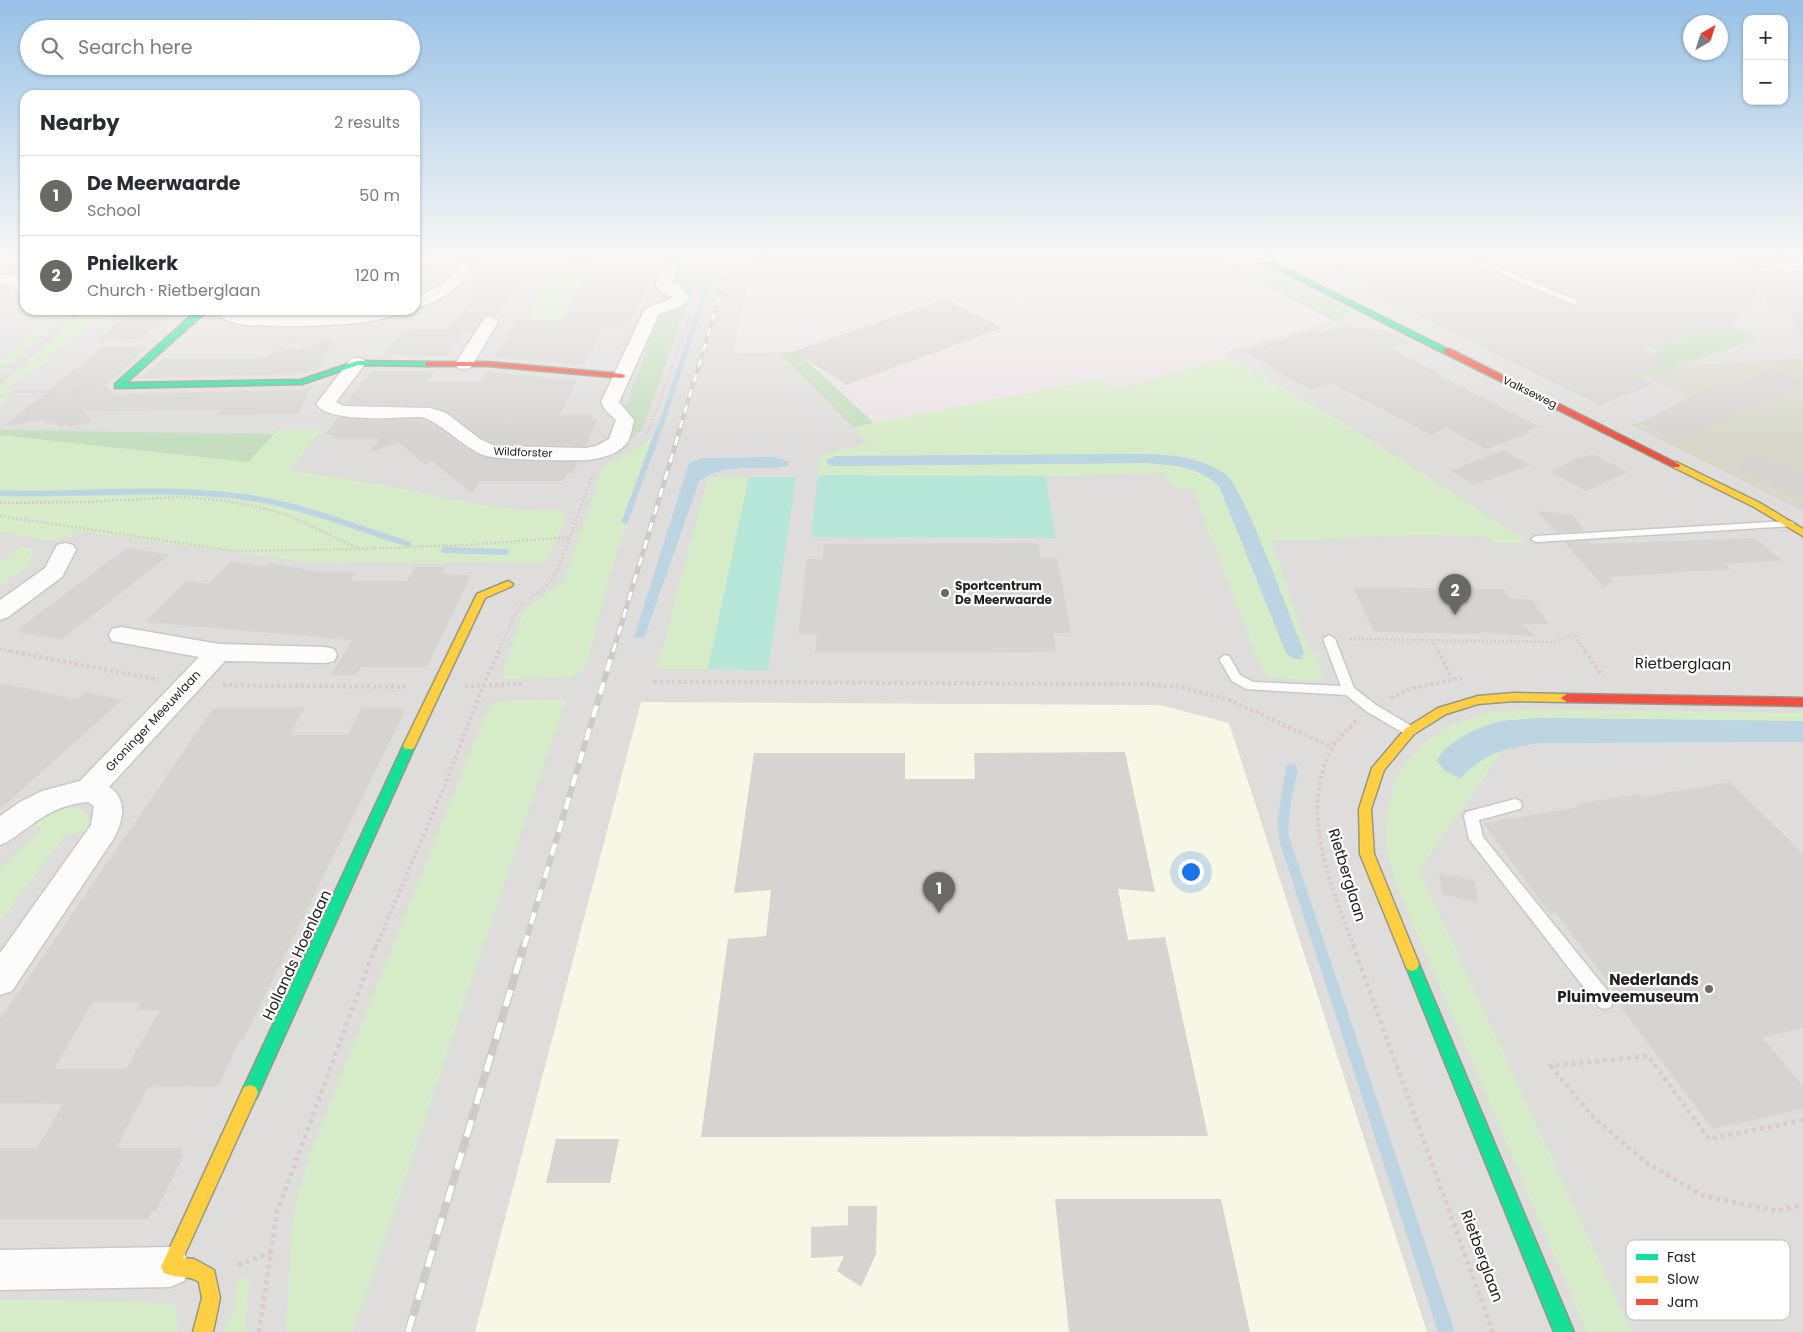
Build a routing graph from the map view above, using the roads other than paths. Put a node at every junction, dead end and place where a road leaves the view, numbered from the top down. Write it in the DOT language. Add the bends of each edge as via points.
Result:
graph roads {
  1 [pos="194,318"];
  2 [pos="234,318"];
  3 [pos="363,318"];
  4 [pos="649,318"];
  5 [pos="1386,318"];
  6 [pos="490,322"];
  7 [pos="357,363"];
  8 [pos="464,364"];
  9 [pos="622,376"];
  10 [pos="1789,524"];
  11 [pos="1803,533"];
  12 [pos="1536,539"];
  13 [pos="65,550"];
  14 [pos="508,584"];
  15 [pos="0,612"];
  16 [pos="121,635"];
  17 [pos="1329,639"];
  18 [pos="219,652"];
  19 [pos="325,655"];
  20 [pos="1225,659"];
  21 [pos="1349,691"];
  22 [pos="1803,702"];
  23 [pos="1410,731"];
  24 [pos="88,791"];
  25 [pos="1515,805"];
  26 [pos="0,833"];
  27 [pos="0,980"];
  28 [pos="1605,1002"];
  29 [pos="170,1267"];
  30 [pos="0,1270"];
  31 [pos="203,1332"];
  32 [pos="1564,1332"];
  1 -- 7 [label="street" via="118,386 302,382"];
  2 -- 3 [label="street"];
  4 -- 9 [label="street, Wildforster"];
  5 -- 10 [label="street, Valkseweg"];
  6 -- 8 [label="street"];
  7 -- 8 [label="street"];
  7 -- 9 [label="street, Wildforster" via="325,404 341,411 423,412 439,417 473,443 492,452 586,454 613,446 618,442 625,420 610,402"];
  8 -- 9 [label="street"];
  10 -- 11 [label="street, Valkseweg"];
  10 -- 12 [label="lane"];
  13 -- 15 [label="street" via="54,572"];
  14 -- 29 [label="street, Hollands Hoenlaan" via="481,596 436,687"];
  16 -- 18 [label="street"];
  17 -- 21 [label="lane"];
  18 -- 19 [label="street"];
  18 -- 24 [label="street, Groninger Meeuwlaan"];
  20 -- 21 [label="lane" via="1236,678 1251,686"];
  21 -- 23 [label="lane"];
  22 -- 23 [label="street, Rietberglaan" via="1505,698 1478,700 1442,711"];
  23 -- 32 [label="street, Rietberglaan" via="1378,768 1365,808 1367,854"];
  24 -- 26 [label="street" via="60,795 45,802"];
  24 -- 27 [label="street" via="99,793 106,799 108,821 104,830"];
  25 -- 28 [label="lane" via="1471,816 1476,839"];
  29 -- 30 [label="street"];
  29 -- 31 [label="street" via="194,1268 207,1278 211,1298"];
}
